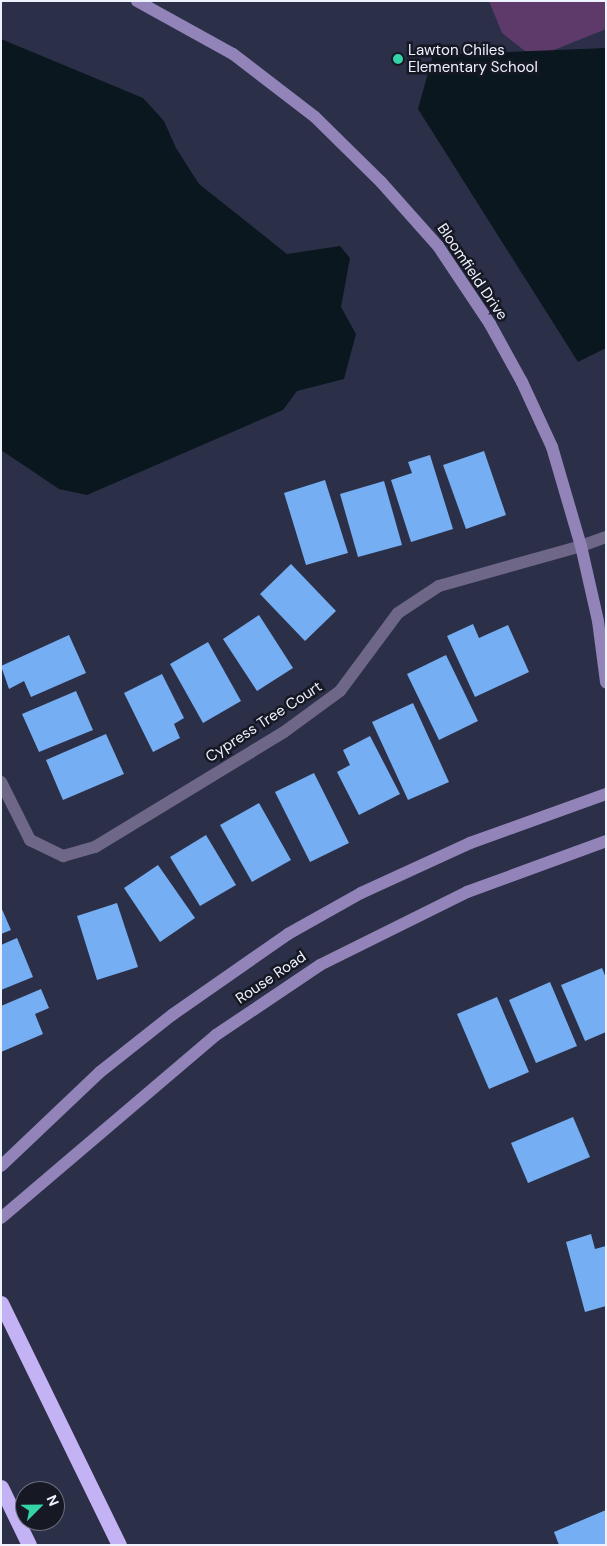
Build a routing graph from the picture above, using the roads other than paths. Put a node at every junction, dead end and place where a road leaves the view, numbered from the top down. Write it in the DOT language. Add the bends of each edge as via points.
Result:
graph roads {
  1 [pos="137,1"];
  2 [pos="606,537"];
  3 [pos="581,546"];
  4 [pos="606,682"];
  5 [pos="1,782"];
  6 [pos="606,794"];
  7 [pos="606,841"];
  8 [pos="1,1166"];
  9 [pos="1,1218"];
  10 [pos="1,1303"];
  11 [pos="1,1487"];
  12 [pos="29,1545"];
  13 [pos="119,1545"];
  1 -- 3 [label="street, Bloomfield Drive" via="233,54 316,118 381,182 438,246 490,324 522,382 552,447"];
  2 -- 3 [label="street, Cypress Tree Court"];
  3 -- 4 [label="street, Bloomfield Drive" via="598,621"];
  3 -- 5 [label="street, Cypress Tree Court" via="439,586 398,613 340,691 284,732 95,847 63,856 30,840"];
  6 -- 8 [label="street, Rouse Road" via="470,844 361,893 288,934 172,1015 100,1072"];
  7 -- 9 [label="street, Rouse Road" via="467,892 320,965 216,1035"];
  10 -- 13 [label="highway"];
  11 -- 12 [label="highway"];
}
